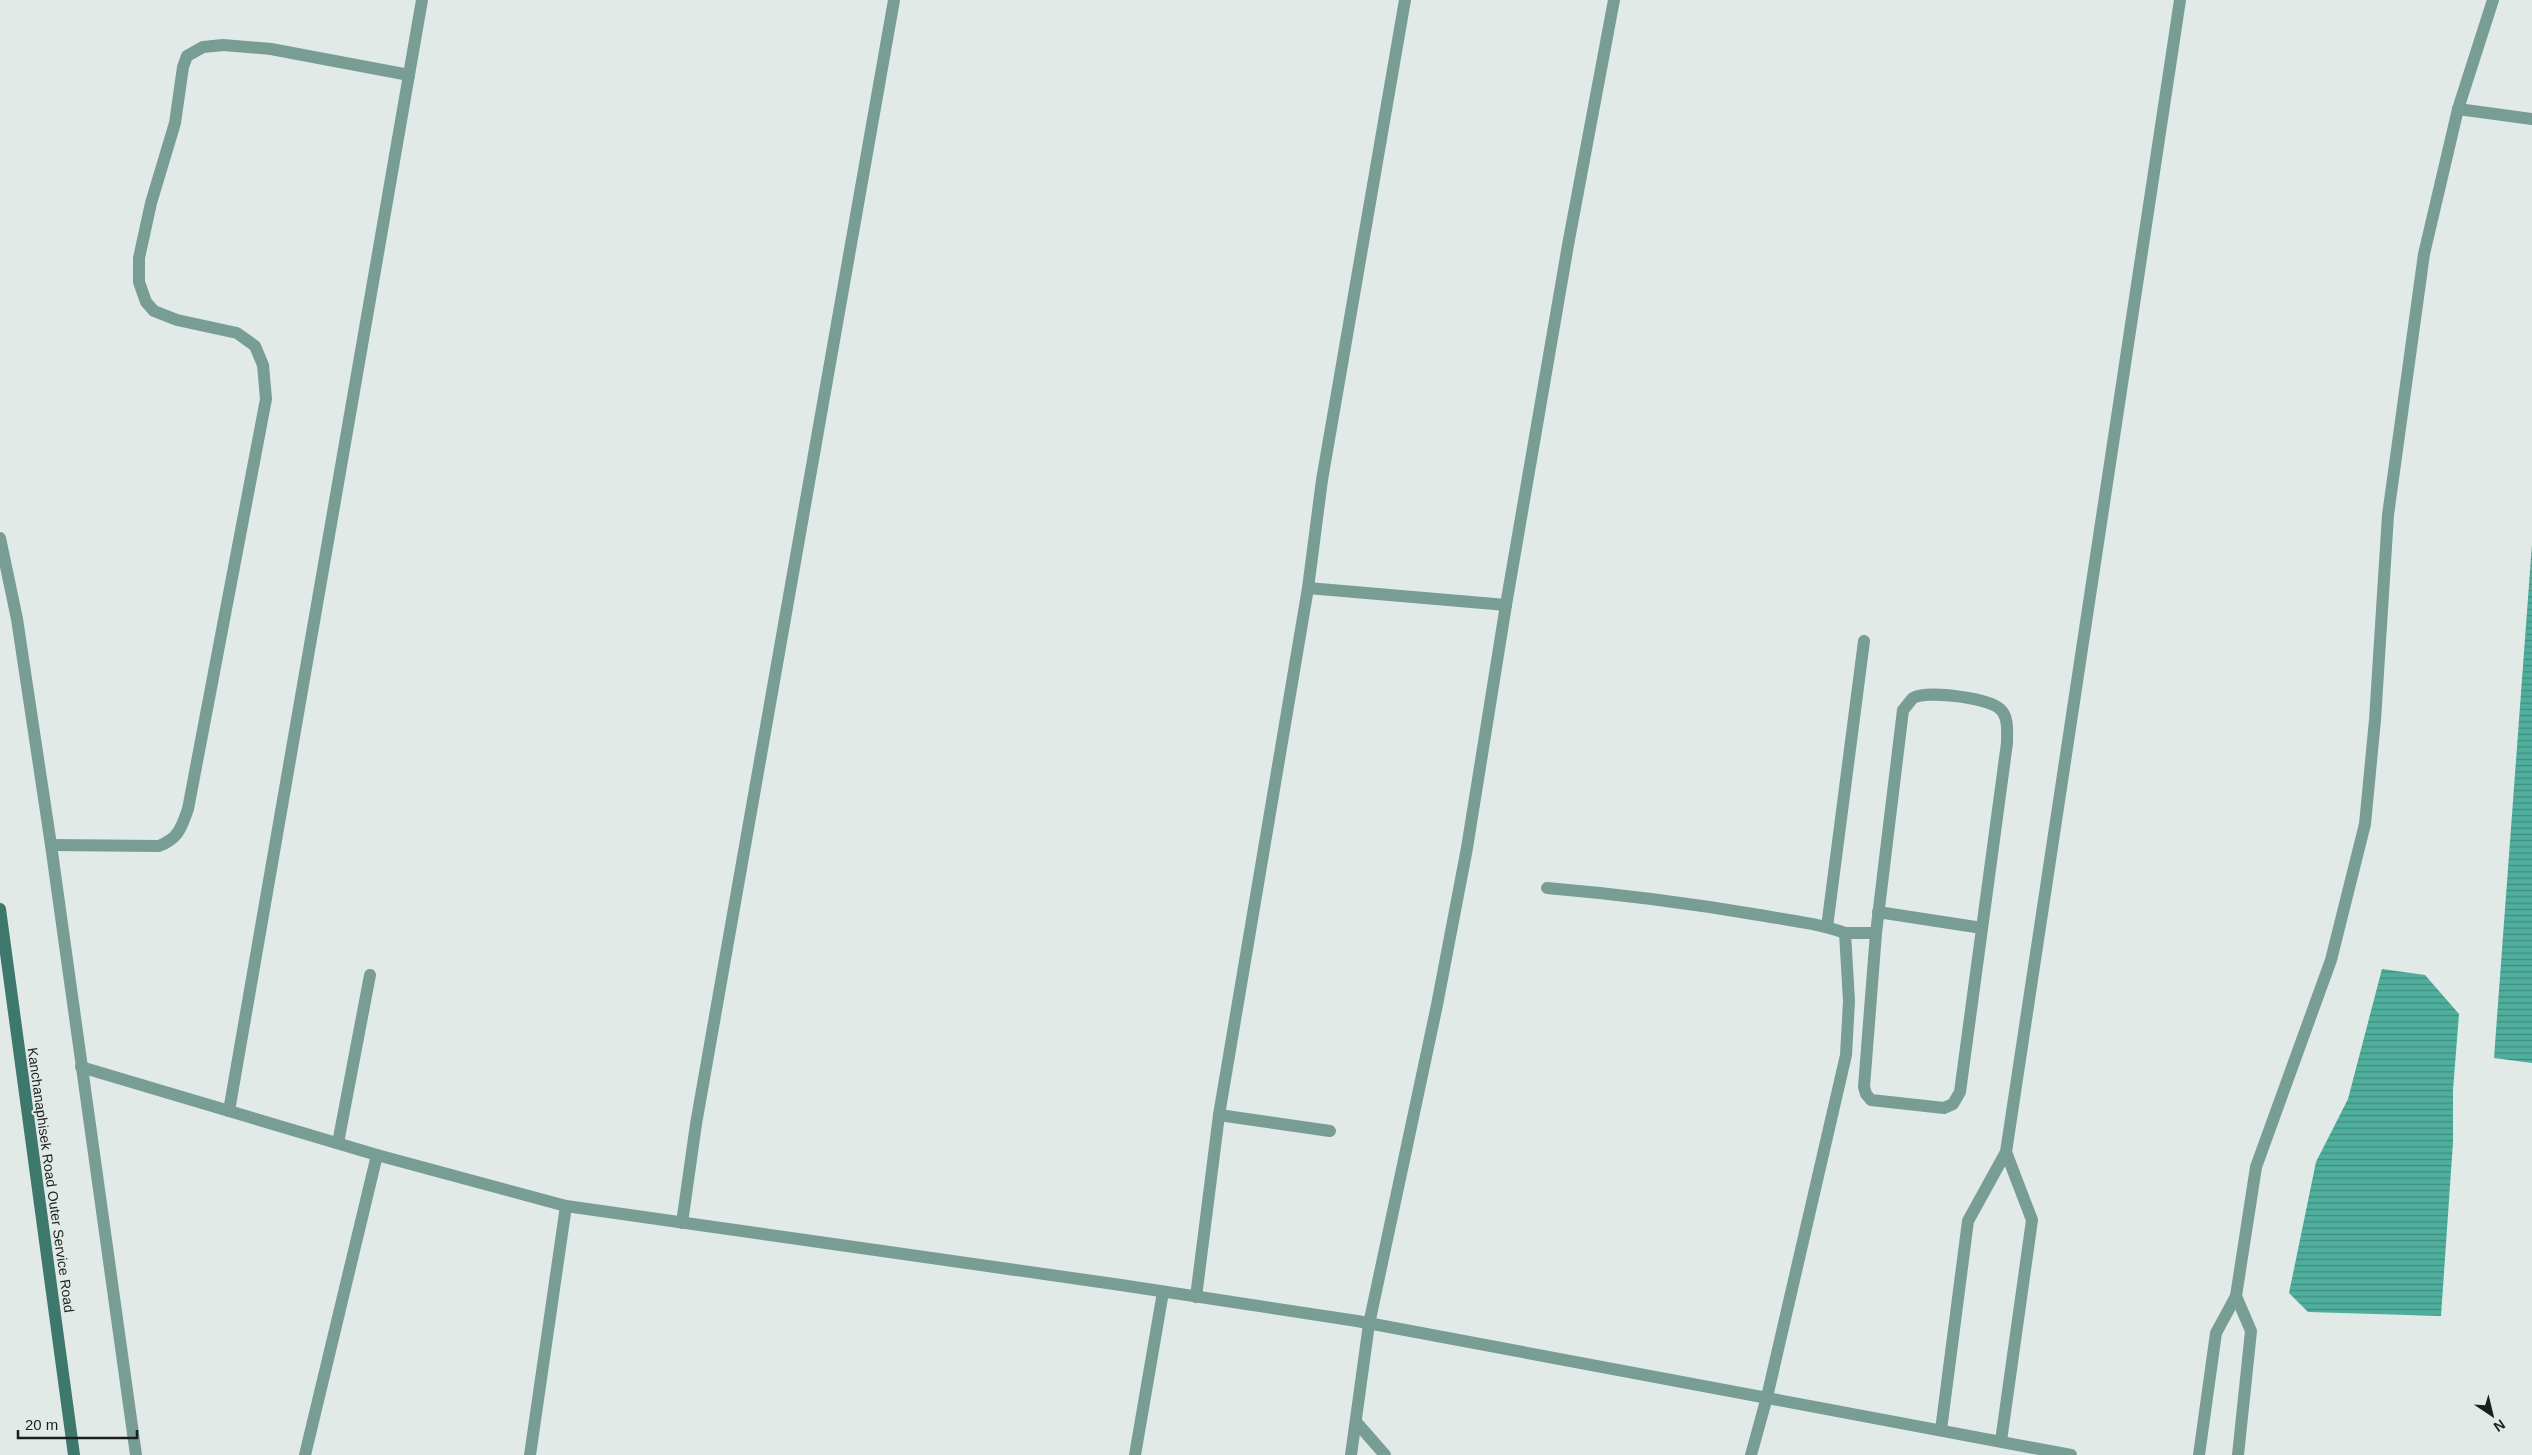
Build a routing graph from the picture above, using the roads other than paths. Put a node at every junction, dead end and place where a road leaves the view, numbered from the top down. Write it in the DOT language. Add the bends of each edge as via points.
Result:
graph roads {
  1 [pos="422,0"];
  2 [pos="894,0"];
  3 [pos="1405,0"];
  4 [pos="1614,0"];
  5 [pos="2180,0"];
  6 [pos="2493,0"];
  7 [pos="409,75"];
  8 [pos="2458,110"];
  9 [pos="2532,119"];
  10 [pos="0,538"];
  11 [pos="1308,588"];
  12 [pos="1506,605"];
  13 [pos="1864,641"];
  14 [pos="51,845"];
  15 [pos="1547,888"];
  16 [pos="0,909"];
  17 [pos="1878,912"];
  18 [pos="1827,927"];
  19 [pos="1982,928"];
  20 [pos="1845,933"];
  21 [pos="1876,933"];
  22 [pos="370,975"];
  23 [pos="81,1067"];
  24 [pos="229,1111"];
  25 [pos="1219,1115"];
  26 [pos="1330,1131"];
  27 [pos="338,1143"];
  28 [pos="2006,1152"];
  29 [pos="377,1155"];
  30 [pos="566,1206"];
  31 [pos="682,1223"];
  32 [pos="1163,1292"];
  33 [pos="2236,1296"];
  34 [pos="1196,1297"];
  35 [pos="1369,1324"];
  36 [pos="1767,1397"];
  37 [pos="1357,1423"];
  38 [pos="1940,1430"];
  39 [pos="2001,1441"];
  40 [pos="2049,1453"];
  41 [pos="74,1455"];
  42 [pos="136,1455"];
  43 [pos="305,1455"];
  44 [pos="530,1455"];
  45 [pos="1135,1455"];
  46 [pos="1351,1455"];
  47 [pos="1385,1455"];
  48 [pos="1752,1455"];
  49 [pos="2071,1455"];
  50 [pos="2199,1455"];
  51 [pos="2238,1455"];
  1 -- 7 [label="street"];
  2 -- 31 [label="street" via="696,1124"];
  3 -- 11 [label="street" via="1322,480"];
  4 -- 12 [label="street"];
  5 -- 28 [label="street"];
  6 -- 8 [label="street"];
  7 -- 14 [label="street" via="271,49 223,45 203,47 187,56 175,123 139,258 139,282 146,302 154,311 177,320 237,333 255,346 263,365 266,399 189,800 179,834 160,846"];
  7 -- 24 [label="street"];
  8 -- 9 [label="street"];
  8 -- 33 [label="street" via="2424,254 2388,515 2365,824 2331,960 2256,1167"];
  10 -- 14 [label="street" via="17,619"];
  11 -- 12 [label="street"];
  11 -- 25 [label="street"];
  12 -- 35 [label="street" via="1467,848"];
  13 -- 18 [label="street"];
  14 -- 23 [label="street"];
  15 -- 18 [label="street" via="1628,896"];
  16 -- 41 [label="main road, Kanchanaphisek Road Outer Service Road"];
  17 -- 19 [label="street"];
  17 -- 19 [label="street" via="1903,710 1914,698 1933,694 1990,701 2002,710 2007,743"];
  17 -- 21 [label="street"];
  18 -- 20 [label="street"];
  19 -- 21 [label="street" via="1960,1092 1953,1104 1944,1108 1871,1100 1866,1094"];
  20 -- 21 [label="street"];
  20 -- 36 [label="street" via="1849,1001 1846,1055"];
  22 -- 27 [label="street"];
  23 -- 24 [label="street"];
  23 -- 42 [label="street"];
  24 -- 27 [label="street"];
  25 -- 26 [label="street"];
  25 -- 34 [label="street"];
  27 -- 29 [label="street"];
  28 -- 38 [label="street" via="1968,1222"];
  28 -- 39 [label="street" via="2032,1220"];
  29 -- 30 [label="street"];
  29 -- 43 [label="street"];
  30 -- 31 [label="street"];
  30 -- 44 [label="street"];
  31 -- 32 [label="street"];
  32 -- 34 [label="street"];
  32 -- 45 [label="street"];
  33 -- 50 [label="street" via="2216,1333"];
  33 -- 51 [label="street" via="2251,1331"];
  34 -- 35 [label="street"];
  35 -- 36 [label="street"];
  35 -- 37 [label="street"];
  36 -- 38 [label="street"];
  36 -- 48 [label="street"];
  37 -- 46 [label="street"];
  37 -- 47 [label="street"];
  38 -- 39 [label="street"];
  39 -- 40 [label="street"];
  40 -- 49 [label="street"];
}
